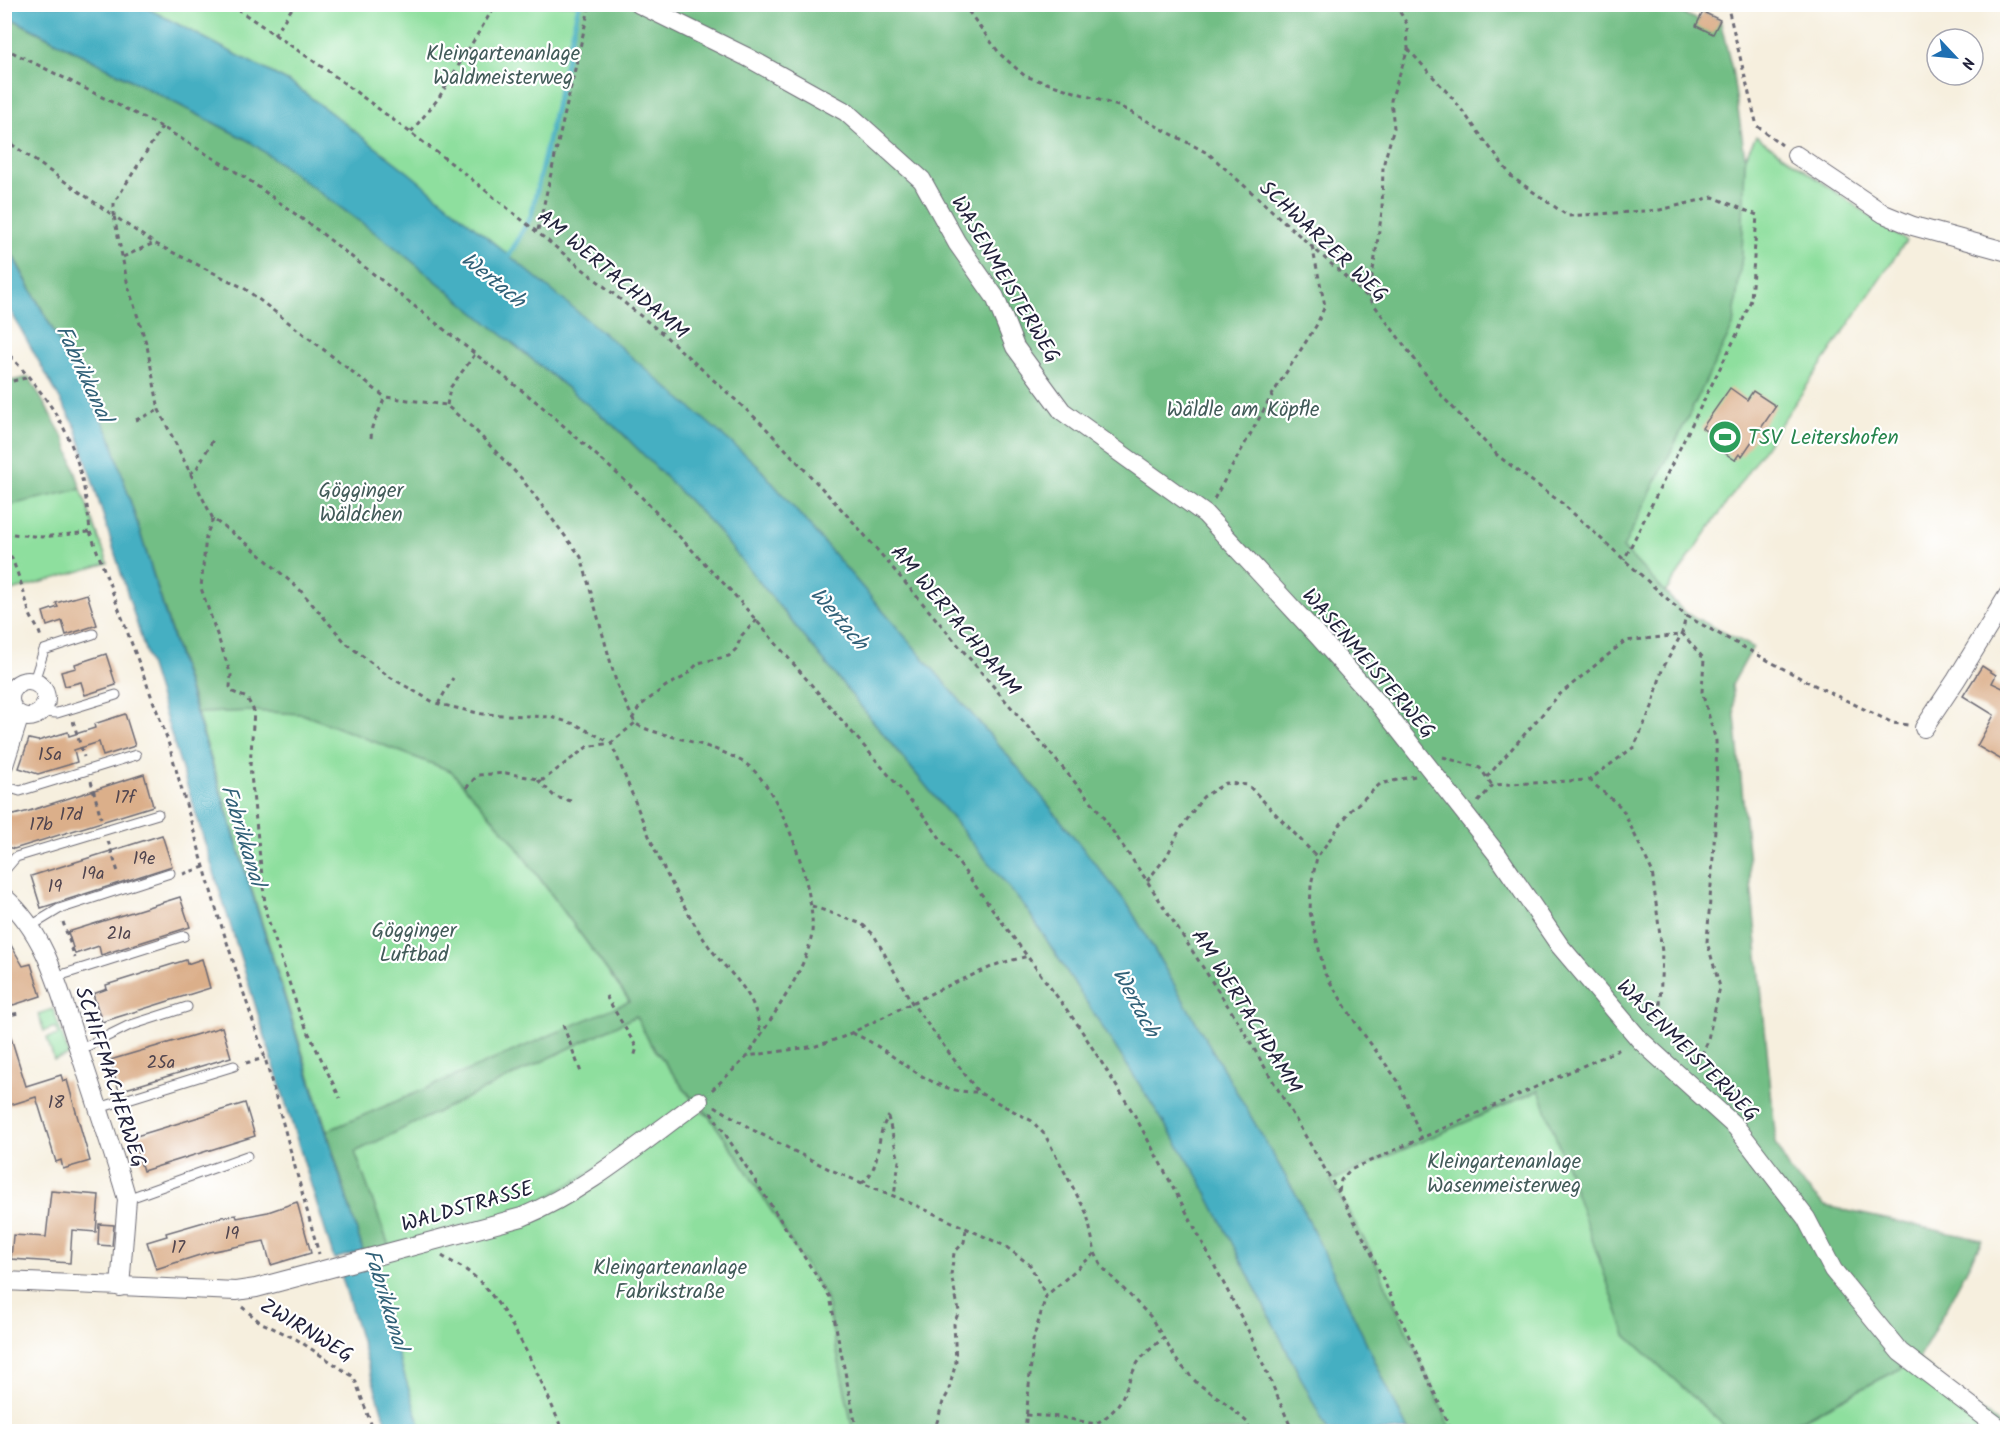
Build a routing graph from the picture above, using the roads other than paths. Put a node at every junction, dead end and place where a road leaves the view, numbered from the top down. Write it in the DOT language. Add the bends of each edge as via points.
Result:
graph roads {
  1 [pos="639,4"];
  2 [pos="1796,154"];
  3 [pos="2007,252"];
  4 [pos="2007,595"];
  5 [pos="93,634"];
  6 [pos="34,681"];
  7 [pos="116,695"];
  8 [pos="11,705"];
  9 [pos="41,712"];
  10 [pos="1924,728"];
  11 [pos="136,755"];
  12 [pos="4,765"];
  13 [pos="4,786"];
  14 [pos="158,814"];
  15 [pos="4,871"];
  16 [pos="170,873"];
  17 [pos="4,897"];
  18 [pos="31,926"];
  19 [pos="184,936"];
  20 [pos="56,977"];
  21 [pos="187,1007"];
  22 [pos="79,1050"];
  23 [pos="234,1066"];
  24 [pos="699,1101"];
  25 [pos="99,1108"];
  26 [pos="247,1156"];
  27 [pos="127,1200"];
  28 [pos="4,1281"];
  29 [pos="120,1287"];
  30 [pos="2005,1431"];
  1 -- 30 [label="street, WASENMEISTERWEG" via="846,112 922,180 957,243 994,297 1015,347 1062,411 1205,514 1318,636 1429,767 1560,946 1640,1040 1736,1127 1806,1218 1833,1270 1900,1352"];
  2 -- 3 [label="street" via="1884,214"];
  4 -- 10 [label="street"];
  5 -- 6 [label="lane" via="44,650"];
  6 -- 8 [label="street" via="15,686"];
  6 -- 9 [label="street" via="45,692"];
  7 -- 9 [label="lane" via="57,713"];
  8 -- 9 [label="street" via="31,717"];
  8 -- 12 [label="street"];
  11 -- 13 [label="lane" via="20,791"];
  14 -- 15 [label="lane" via="16,857"];
  16 -- 18 [label="lane" via="58,909"];
  17 -- 18 [label="street, SCHIFFMACHERWEG"];
  18 -- 20 [label="street, SCHIFFMACHERWEG"];
  19 -- 20 [label="lane"];
  20 -- 22 [label="street, SCHIFFMACHERWEG"];
  21 -- 22 [label="lane" via="128,1026"];
  22 -- 25 [label="street, SCHIFFMACHERWEG"];
  23 -- 25 [label="lane"];
  24 -- 29 [label="street, WALDSTRASSE" via="586,1183 522,1217 256,1288 233,1291"];
  25 -- 27 [label="street, SCHIFFMACHERWEG"];
  26 -- 27 [label="lane"];
  27 -- 29 [label="street, SCHIFFMACHERWEG"];
  28 -- 29 [label="street, WALDSTRASSE"];
}
